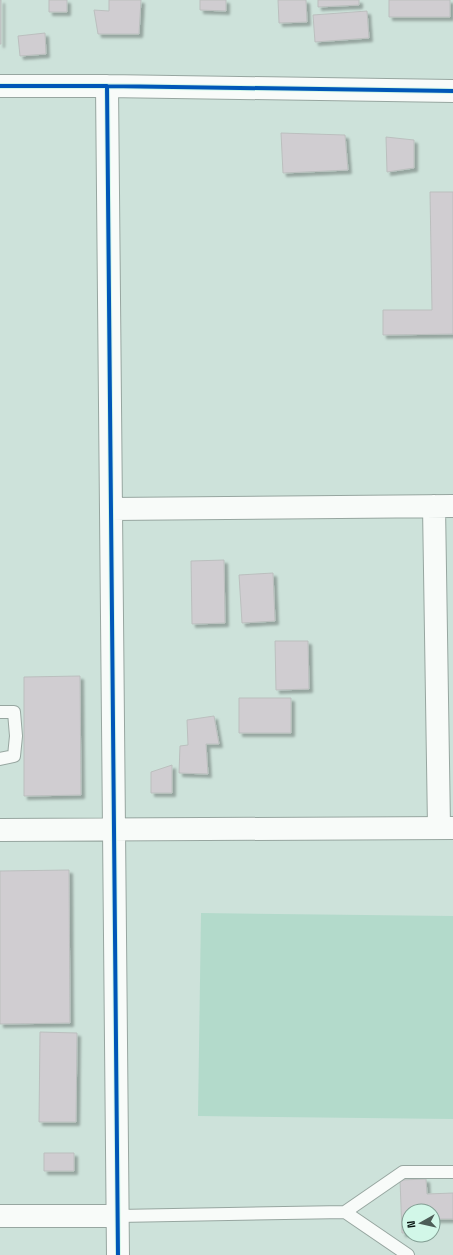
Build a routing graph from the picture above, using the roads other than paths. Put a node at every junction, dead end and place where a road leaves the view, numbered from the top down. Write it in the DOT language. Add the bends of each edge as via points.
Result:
graph roads {
  1 [pos="0,86"];
  2 [pos="107,86"];
  3 [pos="453,91"];
  4 [pos="443,506"];
  5 [pos="111,509"];
  6 [pos="0,712"];
  7 [pos="0,759"];
  8 [pos="446,828"];
  9 [pos="0,830"];
  10 [pos="114,830"];
  11 [pos="453,1172"];
  12 [pos="345,1212"];
  13 [pos="0,1216"];
  14 [pos="118,1216"];
  15 [pos="118,1255"];
  16 [pos="408,1255"];
  1 -- 2 [label="street"];
  2 -- 3 [label="street"];
  2 -- 5 [label="street"];
  4 -- 5 [label="street"];
  4 -- 8 [label="street"];
  5 -- 10 [label="street"];
  6 -- 7 [label="lane" via="14,712 16,736 14,756"];
  8 -- 10 [label="street"];
  9 -- 10 [label="street"];
  10 -- 14 [label="street"];
  11 -- 12 [label="lane" via="403,1172"];
  12 -- 14 [label="lane"];
  12 -- 16 [label="lane"];
  13 -- 14 [label="street"];
  14 -- 15 [label="street"];
}
